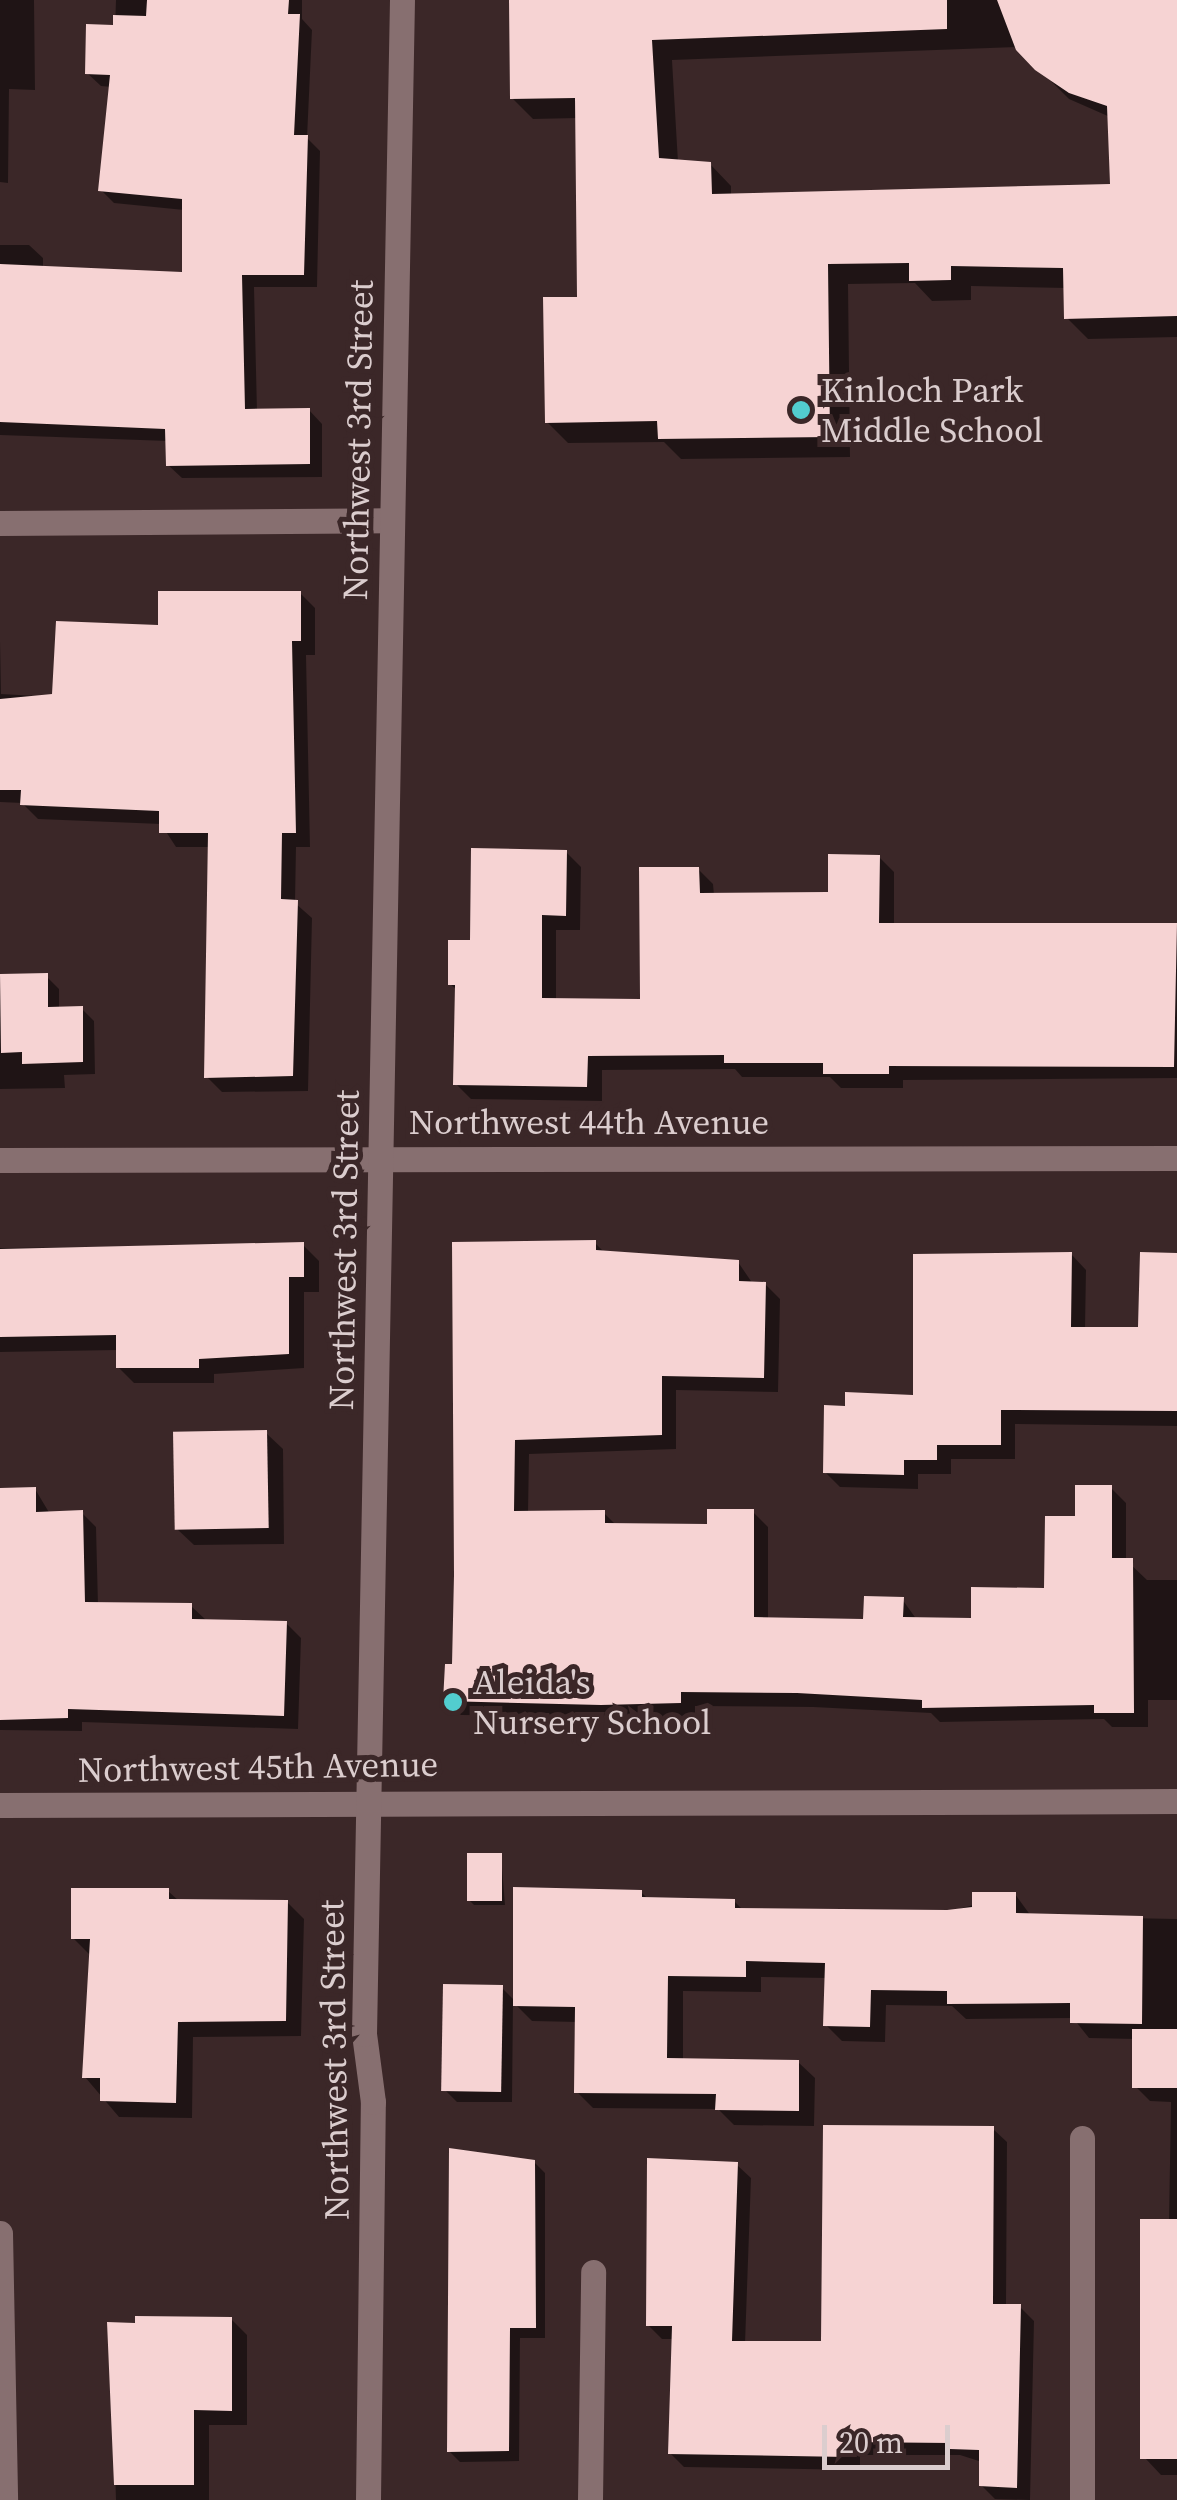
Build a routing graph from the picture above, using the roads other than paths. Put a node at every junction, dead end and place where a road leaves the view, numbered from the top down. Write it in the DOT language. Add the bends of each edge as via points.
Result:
graph roads {
  1 [pos="402,0"];
  2 [pos="391,520"];
  3 [pos="0,522"];
  4 [pos="380,1157"];
  5 [pos="1177,1158"];
  6 [pos="0,1160"];
  7 [pos="369,1801"];
  8 [pos="1177,1801"];
  9 [pos="0,1805"];
  10 [pos="1082,2138"];
  11 [pos="0,2234"];
  12 [pos="593,2272"];
  13 [pos="5,2500"];
  14 [pos="368,2500"];
  15 [pos="590,2500"];
  16 [pos="1082,2500"];
  1 -- 2 [label="street, Northwest 3rd Street"];
  2 -- 3 [label="street"];
  2 -- 4 [label="street, Northwest 3rd Street"];
  4 -- 5 [label="street, Northwest 44th Avenue"];
  4 -- 6 [label="street, Northwest 44th Avenue"];
  4 -- 7 [label="street, Northwest 3rd Street"];
  7 -- 8 [label="street, Northwest 45th Avenue"];
  7 -- 9 [label="street, Northwest 45th Avenue"];
  7 -- 14 [label="street, Northwest 3rd Street"];
  10 -- 16 [label="street"];
  11 -- 13 [label="street"];
  12 -- 15 [label="street"];
}
